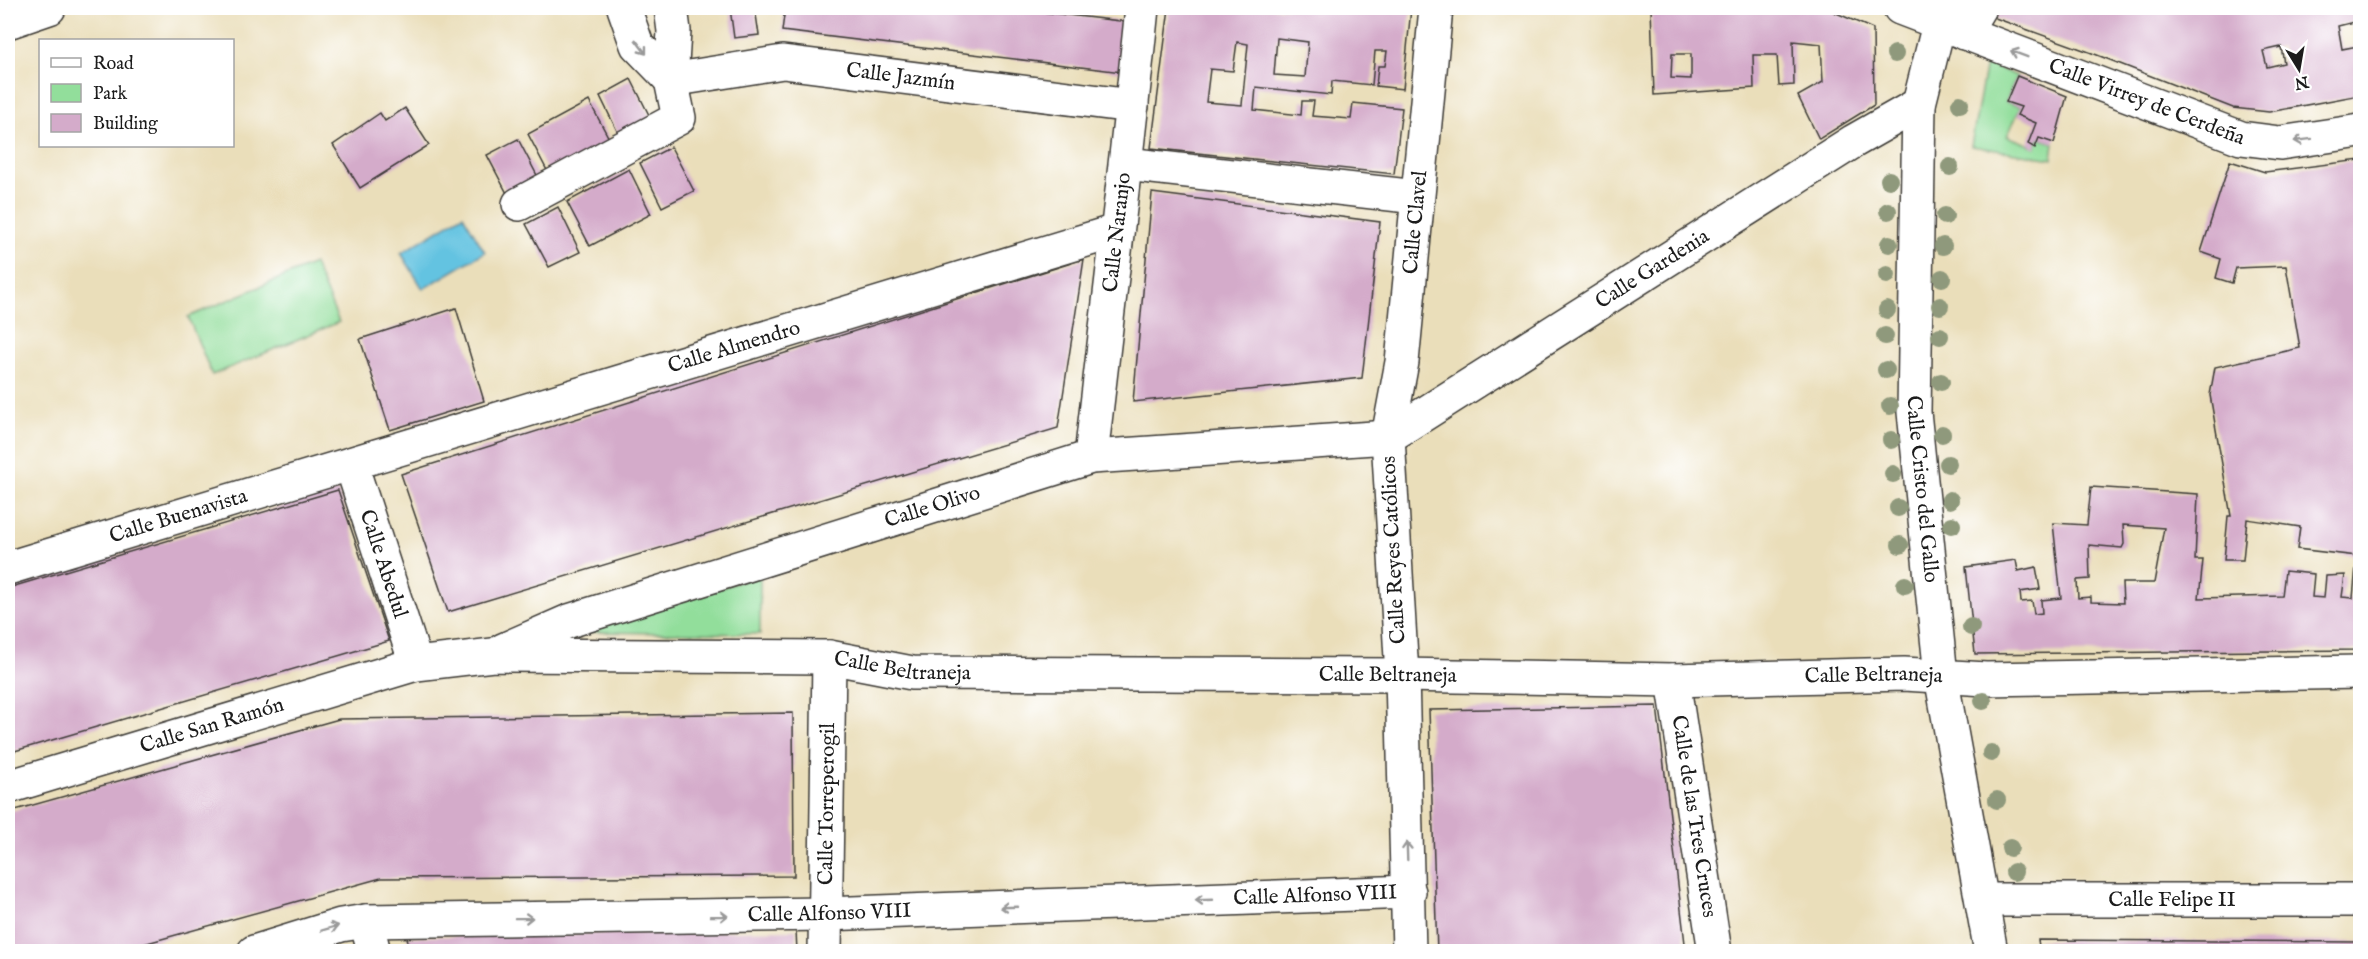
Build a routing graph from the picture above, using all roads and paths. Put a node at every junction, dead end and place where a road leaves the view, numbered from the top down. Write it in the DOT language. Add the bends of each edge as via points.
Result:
graph roads {
  1 [pos="49,8"];
  2 [pos="624,8"];
  3 [pos="671,8"];
  4 [pos="1142,8"];
  5 [pos="1436,8"];
  6 [pos="1900,8"];
  7 [pos="1961,21"];
  8 [pos="8,22"];
  9 [pos="671,80"];
  10 [pos="1918,104"];
  11 [pos="1132,106"];
  12 [pos="2361,131"];
  13 [pos="1126,164"];
  14 [pos="1417,197"];
  15 [pos="519,204"];
  16 [pos="1116,231"];
  17 [pos="1388,437"];
  18 [pos="1091,457"];
  19 [pos="351,464"];
  20 [pos="8,568"];
  21 [pos="493,655"];
  22 [pos="829,657"];
  23 [pos="416,664"];
  24 [pos="2361,672"];
  25 [pos="1402,675"];
  26 [pos="1941,676"];
  27 [pos="1673,680"];
  28 [pos="8,787"];
  29 [pos="1409,892"];
  30 [pos="1983,900"];
  31 [pos="2361,900"];
  32 [pos="825,914"];
  33 [pos="370,936"];
  34 [pos="254,951"];
  35 [pos="825,951"];
  36 [pos="1409,951"];
  37 [pos="1715,951"];
  38 [pos="1991,951"];
  1 -- 8 [label="street"];
  2 -- 9 [label="street, one-way" via="637,45"];
  3 -- 9 [label="street"];
  4 -- 11 [label="street, Calle Naranjo"];
  5 -- 14 [label="street, Calle Clavel"];
  6 -- 7 [label="street, Calle Virrey de Cerdeña"];
  7 -- 10 [label="street, Calle Cristo del Gallo"];
  12 -- 7 [label="street, Calle Virrey de Cerdeña, one-way" via="2280,143 2241,138"];
  9 -- 11 [label="street, Calle Jazmín" via="783,62"];
  9 -- 15 [label="street" via="679,118"];
  10 -- 17 [label="street, Calle Gardenia"];
  10 -- 26 [label="street, Calle Cristo del Gallo" via="1914,412"];
  11 -- 13 [label="street, Calle Naranjo"];
  13 -- 14 [label="street"];
  13 -- 16 [label="street, Calle Naranjo"];
  14 -- 17 [label="street, Calle Clavel" via="1402,362"];
  16 -- 18 [label="street, Calle Naranjo"];
  16 -- 19 [label="street, Calle Almendro"];
  17 -- 18 [label="street, Calle Olivo"];
  17 -- 25 [label="street, Calle Reyes Católicos"];
  18 -- 21 [label="street, Calle Olivo" via="569,621"];
  19 -- 20 [label="street, Calle Buenavista"];
  19 -- 23 [label="street, Calle Abedul"];
  21 -- 22 [label="street, Calle Beltraneja"];
  21 -- 23 [label="street, Calle Beltraneja"];
  22 -- 25 [label="street, Calle Beltraneja" via="912,674"];
  22 -- 32 [label="street, Calle Torreperogil"];
  23 -- 28 [label="street, Calle San Ramón"];
  24 -- 26 [label="street, Calle Beltraneja" via="1986,679"];
  25 -- 27 [label="street, Calle Beltraneja"];
  29 -- 25 [label="street, Calle Reyes Católicos, one-way"];
  26 -- 27 [label="street, Calle Beltraneja"];
  26 -- 30 [label="street, Calle Cristo del Gallo"];
  27 -- 37 [label="street, Calle de las Tres Cruces"];
  29 -- 32 [label="street, Calle Alfonso VIII, one-way"];
  29 -- 36 [label="street, Calle Reyes Católicos"];
  30 -- 31 [label="street, Calle Felipe II"];
  30 -- 38 [label="street, Calle Cristo del Gallo"];
  33 -- 32 [label="street, Calle Alfonso VIII, one-way"];
  32 -- 35 [label="street, Calle Torreperogil"];
  34 -- 33 [label="street, Calle Alfonso VIII, one-way" via="342,925"];
}
